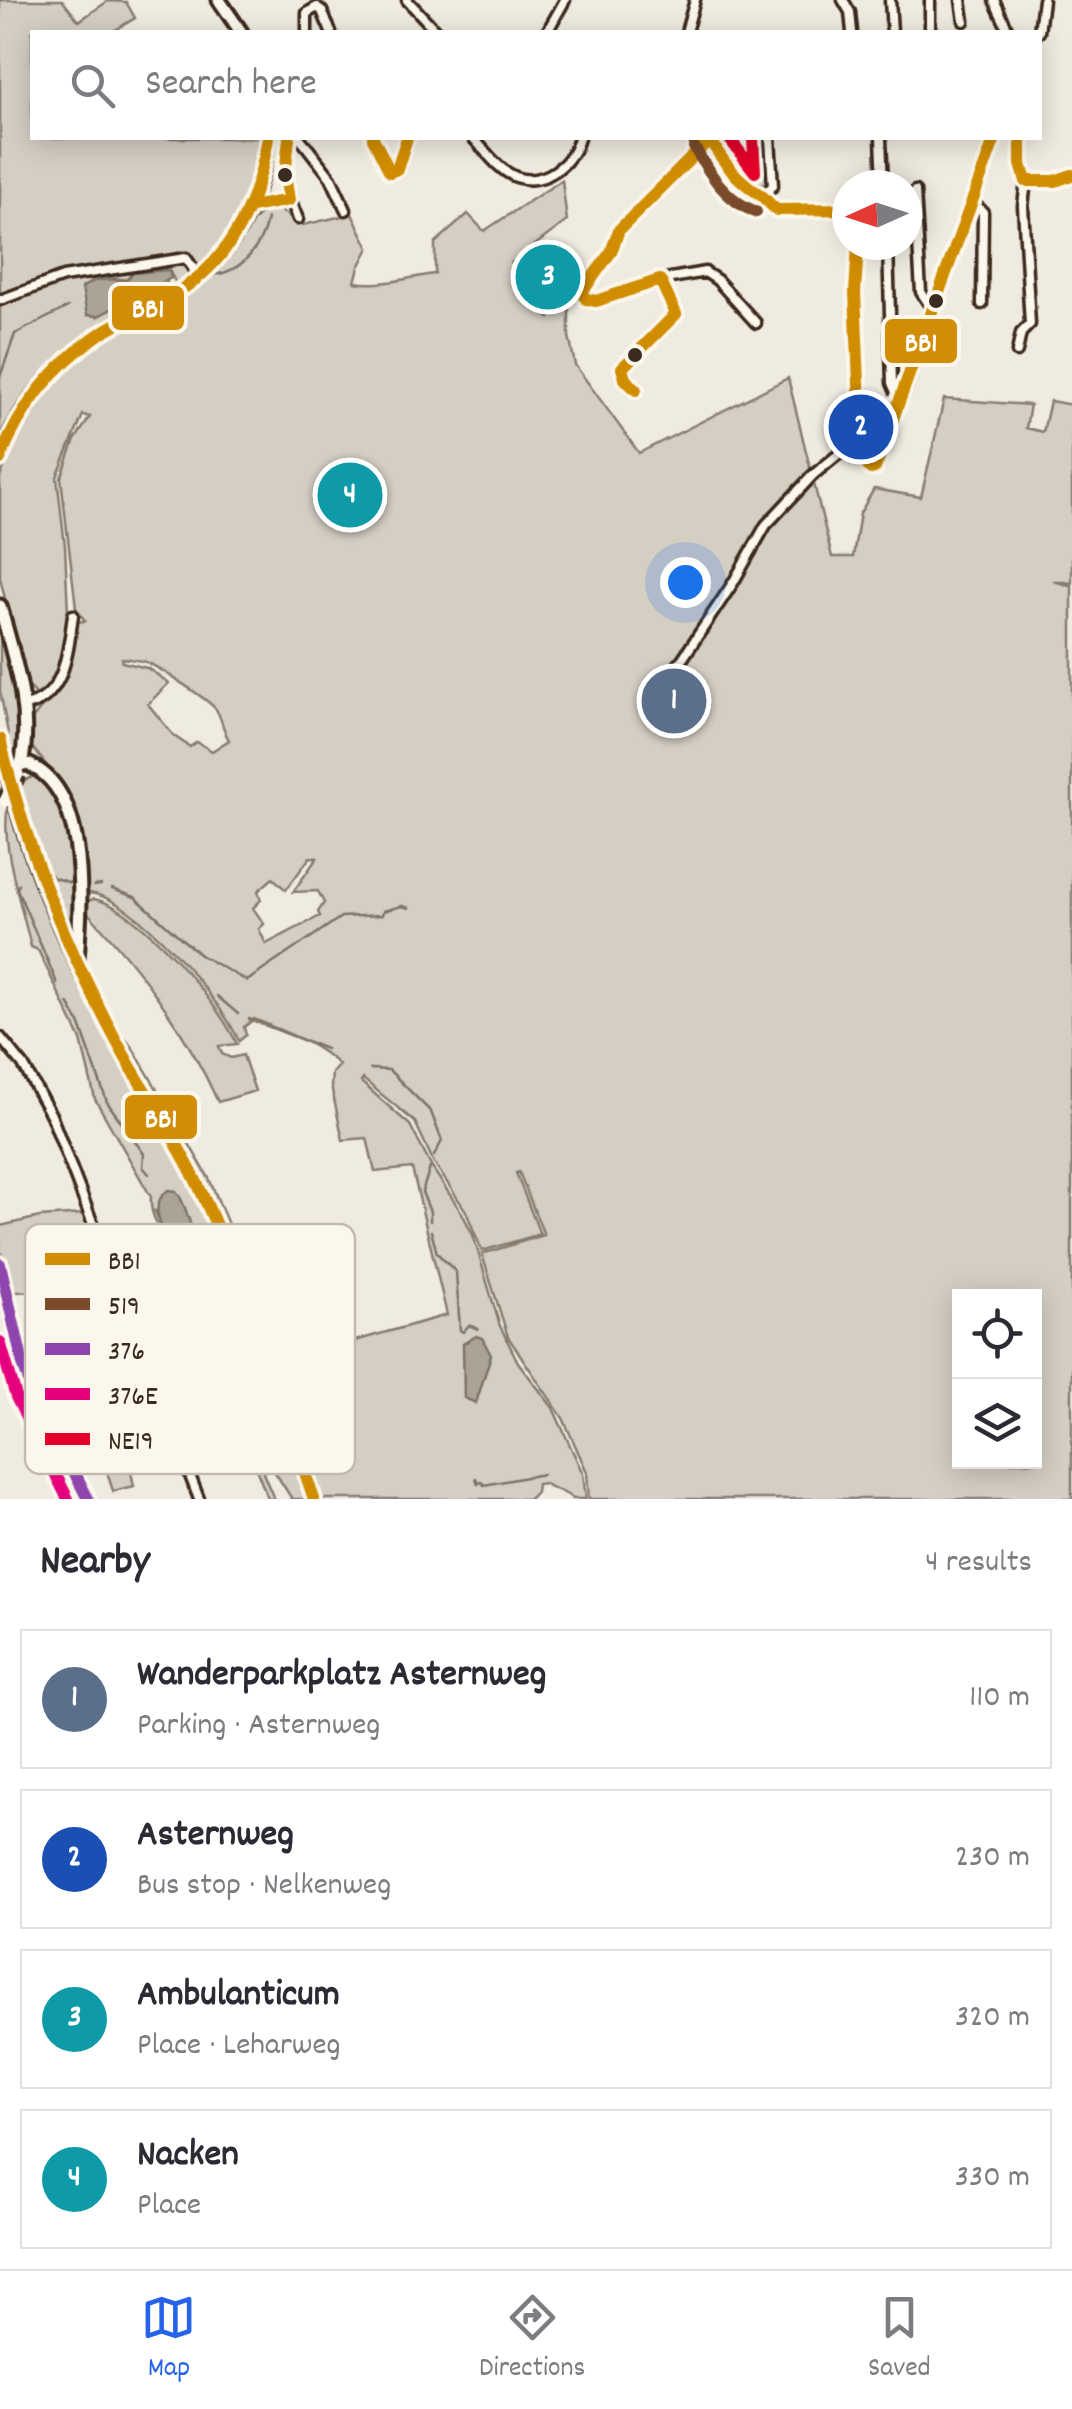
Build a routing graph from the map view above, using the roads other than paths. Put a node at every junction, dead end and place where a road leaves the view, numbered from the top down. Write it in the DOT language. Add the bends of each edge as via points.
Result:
graph roads {
  1 [pos="219,0"];
  2 [pos="407,0"];
  3 [pos="565,0"];
  4 [pos="696,0"];
  5 [pos="843,0"];
  6 [pos="890,0"];
  7 [pos="930,0"];
  8 [pos="960,0"];
  9 [pos="994,0"];
  10 [pos="1043,0"];
  11 [pos="964,21"];
  12 [pos="240,30"];
  13 [pos="307,30"];
  14 [pos="330,30"];
  15 [pos="434,30"];
  16 [pos="548,30"];
  17 [pos="687,30"];
  18 [pos="852,30"];
  19 [pos="892,30"];
  20 [pos="930,30"];
  21 [pos="1008,30"];
  22 [pos="1039,30"];
  23 [pos="268,140"];
  24 [pos="289,140"];
  25 [pos="302,140"];
  26 [pos="374,140"];
  27 [pos="407,140"];
  28 [pos="474,140"];
  29 [pos="579,140"];
  30 [pos="708,140"];
  31 [pos="711,140"];
  32 [pos="770,140"];
  33 [pos="881,140"];
  34 [pos="994,140"];
  35 [pos="1020,140"];
  36 [pos="882,170"];
  37 [pos="1072,175"];
  38 [pos="1026,182"];
  39 [pos="762,196"];
  40 [pos="290,200"];
  41 [pos="972,201"];
  42 [pos="251,207"];
  43 [pos="832,209"];
  44 [pos="346,210"];
  45 [pos="298,220"];
  46 [pos="857,260"];
  47 [pos="888,260"];
  48 [pos="919,260"];
  49 [pos="200,276"];
  50 [pos="660,280"];
  51 [pos="0,300"];
  52 [pos="982,304"];
  53 [pos="933,310"];
  54 [pos="756,323"];
  55 [pos="1017,352"];
  56 [pos="908,386"];
  57 [pos="636,390"];
  58 [pos="862,436"];
  59 [pos="0,459"];
  60 [pos="0,606"];
  61 [pos="73,615"];
  62 [pos="24,706"];
  63 [pos="669,712"];
  64 [pos="0,739"];
  65 [pos="20,768"];
  66 [pos="2,804"];
  67 [pos="82,899"];
  68 [pos="60,932"];
  69 [pos="77,964"];
  70 [pos="0,1037"];
  71 [pos="93,1224"];
  72 [pos="216,1224"];
  73 [pos="0,1264"];
  74 [pos="25,1370"];
  75 [pos="75,1474"];
  76 [pos="189,1474"];
  77 [pos="305,1474"];
  78 [pos="88,1499"];
  79 [pos="199,1499"];
  80 [pos="314,1499"];
  1 -- 12 [label="main road"];
  2 -- 15 [label="street"];
  3 -- 16 [label="street"];
  4 -- 17 [label="street"];
  5 -- 18 [label="street"];
  6 -- 19 [label="street"];
  7 -- 20 [label="street"];
  8 -- 11 [label="street"];
  9 -- 21 [label="street"];
  10 -- 22 [label="street"];
  13 -- 14 [label="street" via="307,13 317,8"];
  23 -- 42 [label="main road"];
  24 -- 40 [label="street"];
  25 -- 44 [label="street"];
  26 -- 27 [label="street" via="386,170 394,172"];
  28 -- 29 [label="street" via="504,169 529,178 562,167"];
  30 -- 50 [label="street" via="618,230 582,296 596,300"];
  31 -- 39 [label="street" via="742,183"];
  32 -- 39 [label="street" via="773,186"];
  33 -- 36 [label="street"];
  34 -- 41 [label="street"];
  35 -- 38 [label="street"];
  37 -- 38 [label="street"];
  38 -- 55 [label="street" via="1030,324"];
  39 -- 43 [label="street" via="777,210"];
  40 -- 42 [label="street"];
  40 -- 45 [label="street"];
  41 -- 52 [label="street" via="982,212"];
  41 -- 53 [label="street"];
  42 -- 49 [label="main road" via="228,247"];
  46 -- 58 [label="street"];
  47 -- 56 [label="street" via="892,383 895,390"];
  48 -- 53 [label="street" via="922,299"];
  49 -- 51 [label="street" via="186,258 62,277"];
  49 -- 59 [label="main road" via="59,366 17,420"];
  50 -- 54 [label="street" via="710,274"];
  50 -- 57 [label="street" via="676,314 622,368"];
  53 -- 56 [label="street"];
  56 -- 58 [label="street" via="875,468 866,467"];
  58 -- 63 [label="street" via="766,525 679,664"];
  60 -- 62 [label="main road"];
  61 -- 62 [label="street" via="62,677 46,697"];
  62 -- 65 [label="main road"];
  64 -- 68 [label="main road" via="23,834"];
  65 -- 66 [label="main road, bridge"];
  65 -- 67 [label="main road" via="47,776 61,799 80,864"];
  67 -- 68 [label="main road"];
  67 -- 69 [label="main road"];
  68 -- 69 [label="main road"];
  69 -- 72 [label="main road"];
  70 -- 71 [label="street" via="51,1115"];
  73 -- 74 [label="street"];
  75 -- 78 [label="street"];
  76 -- 79 [label="street"];
  77 -- 80 [label="main road"];
}
